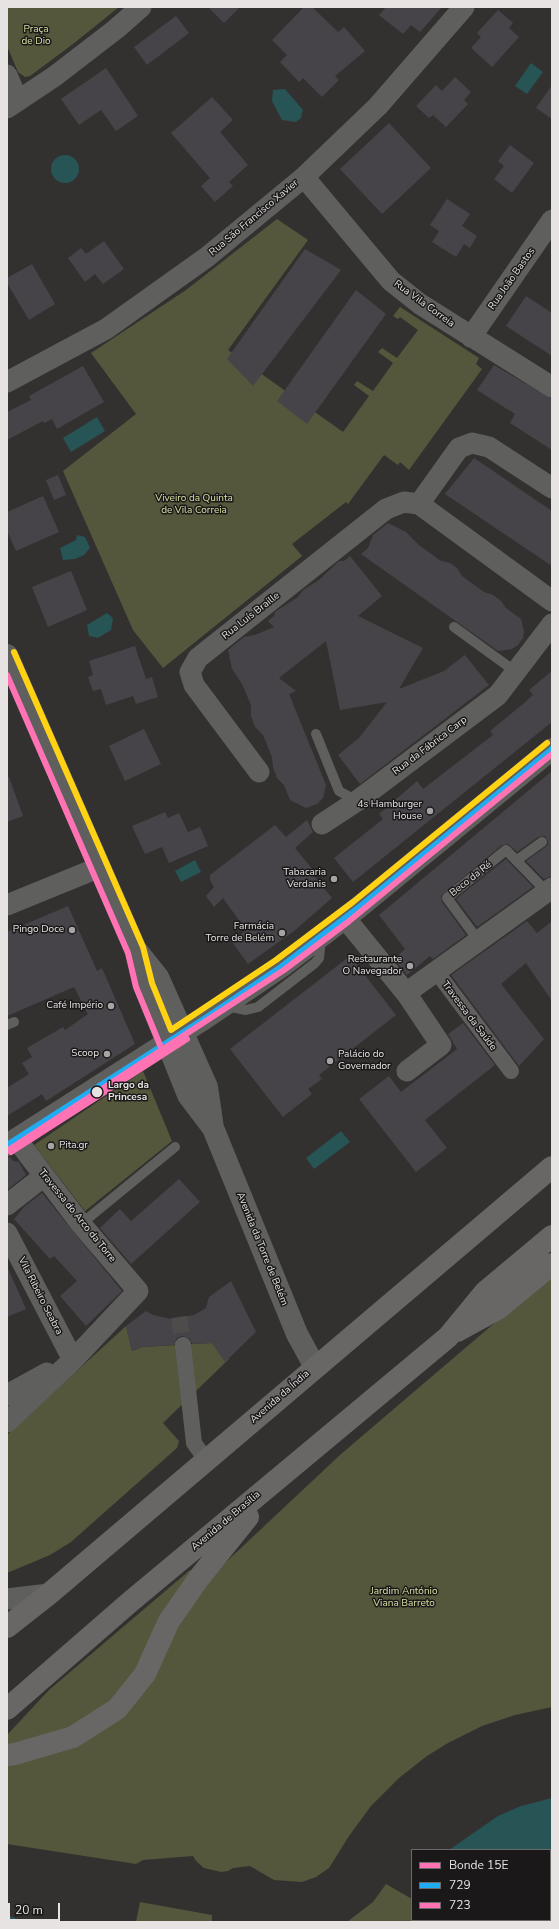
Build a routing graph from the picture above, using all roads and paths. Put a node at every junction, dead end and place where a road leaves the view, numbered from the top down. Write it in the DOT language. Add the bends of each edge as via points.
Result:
graph roads {
  1 [pos="141,7"];
  2 [pos="464,7"];
  3 [pos="7,75"];
  4 [pos="13,105"];
  5 [pos="304,177"];
  6 [pos="552,220"];
  7 [pos="471,337"];
  8 [pos="7,382"];
  9 [pos="552,388"];
  10 [pos="552,488"];
  11 [pos="419,504"];
  12 [pos="552,600"];
  13 [pos="552,624"];
  14 [pos="454,628"];
  15 [pos="7,655"];
  16 [pos="516,672"];
  17 [pos="316,734"];
  18 [pos="552,749"];
  19 [pos="260,772"];
  20 [pos="357,801"];
  21 [pos="322,824"];
  22 [pos="542,842"];
  23 [pos="517,860"];
  24 [pos="100,867"];
  25 [pos="550,890"];
  26 [pos="7,905"];
  27 [pos="345,918"];
  28 [pos="478,940"];
  29 [pos="436,971"];
  30 [pos="406,993"];
  31 [pos="175,1037"];
  32 [pos="407,1071"];
  33 [pos="511,1072"];
  34 [pos="12,1143"];
  35 [pos="175,1147"];
  36 [pos="552,1167"];
  37 [pos="44,1176"];
  38 [pos="7,1205"];
  39 [pos="81,1224"];
  40 [pos="7,1233"];
  41 [pos="552,1236"];
  42 [pos="552,1264"];
  43 [pos="448,1336"];
  44 [pos="183,1345"];
  45 [pos="72,1360"];
  46 [pos="315,1367"];
  47 [pos="7,1396"];
  48 [pos="7,1422"];
  49 [pos="206,1460"];
  50 [pos="296,1462"];
  51 [pos="49,1594"];
  52 [pos="7,1599"];
  53 [pos="7,1626"];
  54 [pos="7,1709"];
  55 [pos="7,1755"];
  1 -- 4 [label="street" via="55,76"];
  2 -- 5 [label="street, Rua São Francisco Xavier" via="378,106"];
  3 -- 4 [label="street"];
  5 -- 7 [label="street, Rua Vila Correia" via="392,281 420,304"];
  5 -- 8 [label="street, Rua São Francisco Xavier" via="207,257 106,329"];
  6 -- 7 [label="street, Rua João Bastos"];
  7 -- 9 [label="street, Rua Vila Correia"];
  10 -- 11 [label="street" via="489,447 472,443 459,448"];
  11 -- 12 [label="street"];
  11 -- 19 [label="street, Rua Luís Braille" via="404,502 386,509 198,658 190,672 194,685"];
  13 -- 16 [label="street, Rua da Fábrica Carp"];
  14 -- 16 [label="lane"];
  15 -- 24 [label="street, Avenida da Torre de Belém"];
  16 -- 20 [label="street, Rua da Fábrica Carp" via="498,695"];
  17 -- 20 [label="lane" via="338,792"];
  18 -- 27 [label="street"];
  20 -- 21 [label="street, Rua da Fábrica Carp"];
  22 -- 23 [label="lane"];
  23 -- 25 [label="lane, Beco da Ré"];
  23 -- 28 [label="lane, Beco da Ré" via="506,850 447,898"];
  24 -- 26 [label="street"];
  24 -- 31 [label="street, Avenida da Torre de Belém" via="136,950 158,977"];
  25 -- 28 [label="street"];
  27 -- 30 [label="street"];
  27 -- 31 [label="street" via="281,967"];
  28 -- 29 [label="street"];
  29 -- 30 [label="street, Travessa da Saúde"];
  29 -- 33 [label="street, Travessa da Saúde"];
  30 -- 32 [label="street" via="441,1045"];
  31 -- 34 [label="street"];
  31 -- 46 [label="street, Avenida da Torre de Belém" via="207,1087 213,1128 297,1334"];
  34 -- 37 [label="street, Travessa do Arco da Torre"];
  35 -- 39 [label="lane"];
  36 -- 46 [label="main road, Avenida da Índia"];
  37 -- 38 [label="street"];
  37 -- 39 [label="street, Travessa do Arco da Torre"];
  39 -- 45 [label="street, Travessa do Arco da Torre" via="138,1291"];
  40 -- 45 [label="street, Vila Ribeiro Seabra"];
  41 -- 43 [label="main road, Avenida de Brasília" via="485,1292"];
  42 -- 43 [label="main road, Avenida de Brasília" via="500,1308"];
  43 -- 50 [label="main road, Avenida de Brasília"];
  44 -- 49 [label="street" via="194,1443"];
  45 -- 47 [label="street"];
  45 -- 48 [label="street"];
  46 -- 49 [label="main road, Avenida da Índia"];
  49 -- 51 [label="main road, Avenida da Índia"];
  50 -- 54 [label="main road, Avenida de Brasília"];
  50 -- 55 [label="main road" via="233,1533 199,1578 169,1620 144,1674 117,1709 72,1737"];
  51 -- 52 [label="street"];
  51 -- 53 [label="main road, Avenida da Índia"];
}
